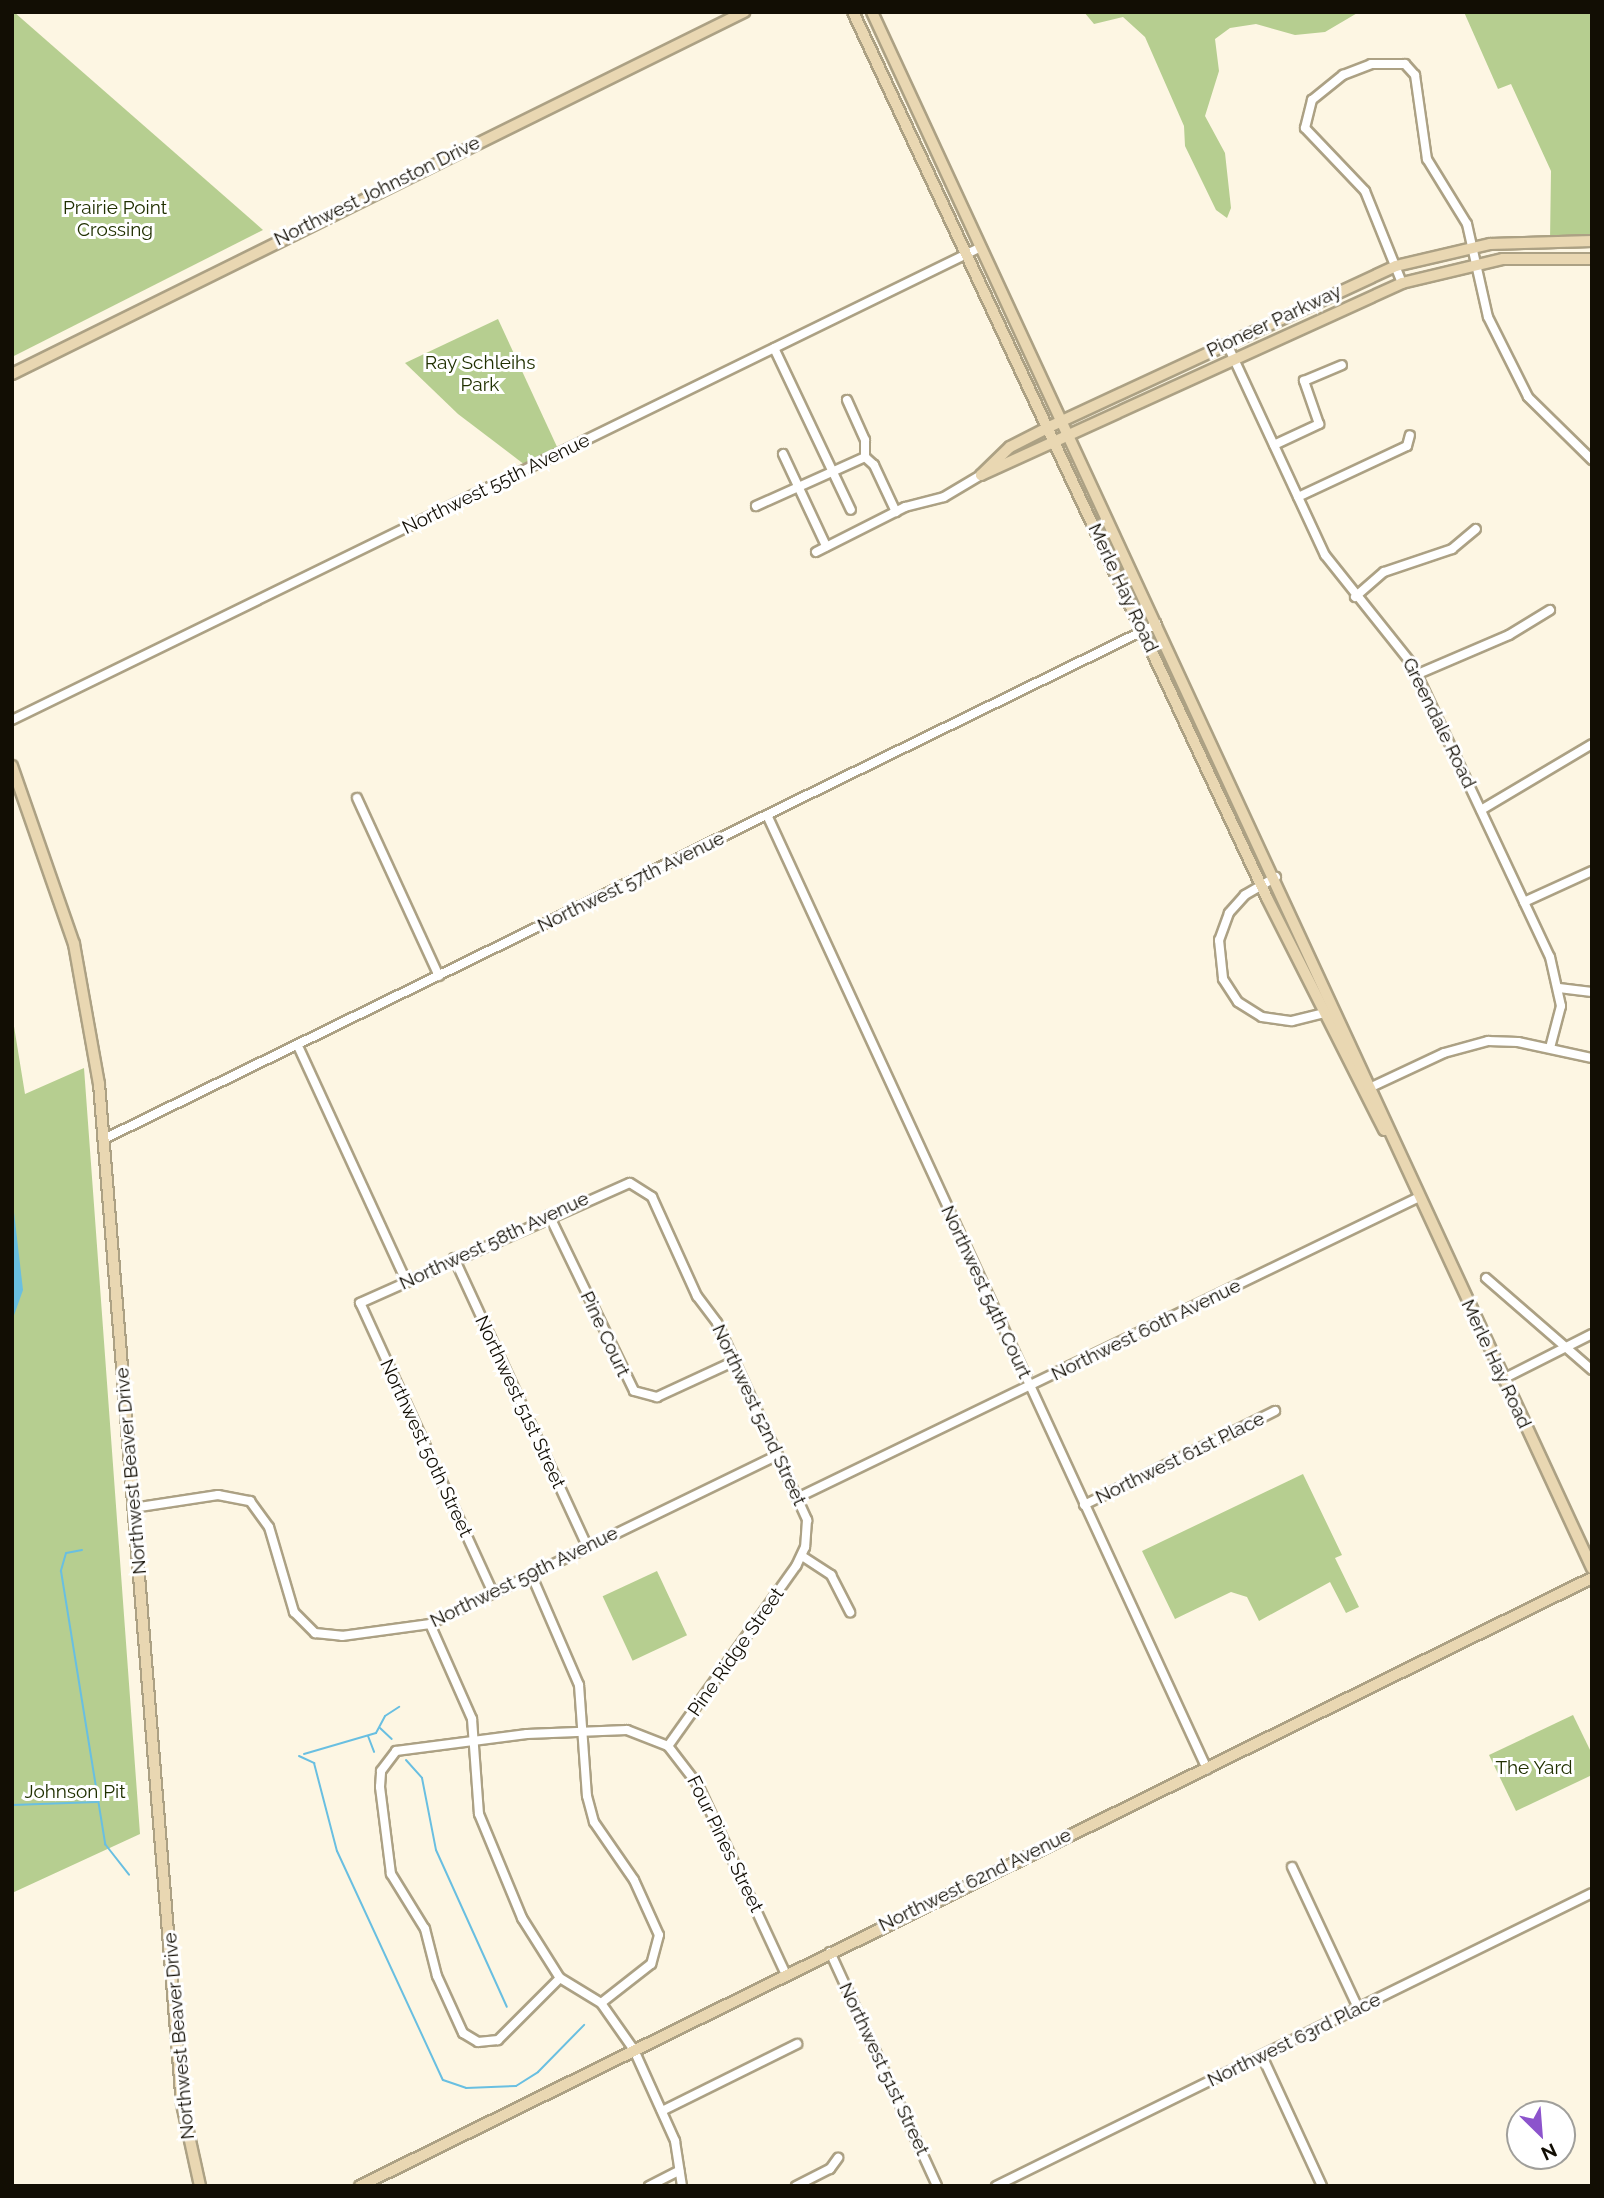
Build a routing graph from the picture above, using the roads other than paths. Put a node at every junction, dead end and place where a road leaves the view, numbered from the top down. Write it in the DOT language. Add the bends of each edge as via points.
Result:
graph roads {
  1 [pos="744,12"];
  2 [pos="853,12"];
  3 [pos="872,12"];
  4 [pos="1592,242"];
  5 [pos="1471,247"];
  6 [pos="979,248"];
  7 [pos="969,255"];
  8 [pos="1592,259"];
  9 [pos="1474,264"];
  10 [pos="1396,266"];
  11 [pos="1402,283"];
  12 [pos="1227,344"];
  13 [pos="774,348"];
  14 [pos="1234,359"];
  15 [pos="1342,365"];
  16 [pos="12,374"];
  17 [pos="847,400"];
  18 [pos="1062,421"];
  19 [pos="1049,427"];
  20 [pos="1070,435"];
  21 [pos="1410,435"];
  22 [pos="1055,442"];
  23 [pos="1274,445"];
  24 [pos="783,454"];
  25 [pos="865,457"];
  26 [pos="1592,460"];
  27 [pos="833,470"];
  28 [pos="981,475"];
  29 [pos="798,486"];
  30 [pos="1298,497"];
  31 [pos="756,506"];
  32 [pos="851,510"];
  33 [pos="896,512"];
  34 [pos="1476,529"];
  35 [pos="826,546"];
  36 [pos="816,552"];
  37 [pos="1355,597"];
  38 [pos="1550,610"];
  39 [pos="1157,624"];
  40 [pos="1143,632"];
  41 [pos="1418,674"];
  42 [pos="12,720"];
  43 [pos="1592,744"];
  44 [pos="12,766"];
  45 [pos="357,797"];
  46 [pos="1481,810"];
  47 [pos="767,815"];
  48 [pos="1592,871"];
  49 [pos="1276,877"];
  50 [pos="1261,885"];
  51 [pos="1524,902"];
  52 [pos="439,976"];
  53 [pos="1559,988"];
  54 [pos="1592,992"];
  55 [pos="1336,1008"];
  56 [pos="1324,1014"];
  57 [pos="298,1045"];
  58 [pos="1550,1048"];
  59 [pos="1591,1058"];
  60 [pos="1367,1089"];
  61 [pos="104,1139"];
  62 [pos="630,1183"];
  63 [pos="1417,1198"];
  64 [pos="549,1215"];
  65 [pos="454,1258"];
  66 [pos="1486,1279"];
  67 [pos="407,1281"];
  68 [pos="360,1303"];
  69 [pos="1592,1334"];
  70 [pos="1565,1347"];
  71 [pos="735,1361"];
  72 [pos="1592,1370"];
  73 [pos="1503,1379"];
  74 [pos="1030,1386"];
  75 [pos="1275,1410"];
  76 [pos="778,1455"];
  77 [pos="799,1497"];
  78 [pos="1084,1505"];
  79 [pos="133,1508"];
  80 [pos="587,1546"];
  81 [pos="802,1556"];
  82 [pos="1592,1568"];
  83 [pos="530,1574"];
  84 [pos="1592,1578"];
  85 [pos="494,1593"];
  86 [pos="850,1612"];
  87 [pos="430,1624"];
  88 [pos="583,1732"];
  89 [pos="477,1740"];
  90 [pos="668,1746"];
  91 [pos="1207,1769"];
  92 [pos="1292,1867"];
  93 [pos="1592,1893"];
  94 [pos="830,1952"];
  95 [pos="785,1972"];
  96 [pos="560,1978"];
  97 [pos="601,2003"];
  98 [pos="1358,2008"];
  99 [pos="797,2044"];
  100 [pos="634,2050"];
  101 [pos="1262,2056"];
  102 [pos="662,2111"];
  103 [pos="838,2158"];
  104 [pos="679,2171"];
  105 [pos="200,2186"];
  106 [pos="360,2186"];
  107 [pos="649,2186"];
  108 [pos="682,2186"];
  109 [pos="796,2186"];
  110 [pos="937,2186"];
  111 [pos="996,2186"];
  112 [pos="1322,2186"];
  1 -- 16 [label="main road, Northwest Johnston Drive"];
  2 -- 7 [label="main road, Merle Hay Road"];
  3 -- 6 [label="main road, Merle Hay Road"];
  4 -- 5 [label="main road, Pioneer Parkway" via="1536,240"];
  5 -- 9 [label="street"];
  5 -- 10 [label="main road, Pioneer Parkway"];
  5 -- 10 [label="street" via="1462,211 1427,159 1415,75 1405,64 1371,64 1320,93 1304,119 1313,141 1372,202"];
  6 -- 7 [label="street, Northwest 55th Avenue"];
  6 -- 18 [label="main road, Merle Hay Road"];
  7 -- 13 [label="street, Northwest 55th Avenue"];
  7 -- 19 [label="main road, Merle Hay Road"];
  8 -- 9 [label="main road, Pioneer Parkway" via="1538,255"];
  9 -- 11 [label="main road, Pioneer Parkway"];
  9 -- 26 [label="street" via="1489,317 1528,397"];
  10 -- 11 [label="street"];
  10 -- 12 [label="main road, Pioneer Parkway"];
  11 -- 14 [label="main road, Pioneer Parkway"];
  12 -- 14 [label="street, Greendale Road"];
  12 -- 18 [label="main road, Pioneer Parkway"];
  13 -- 27 [label="street"];
  13 -- 42 [label="street, Northwest 55th Avenue"];
  14 -- 20 [label="main road, Pioneer Parkway"];
  14 -- 23 [label="street, Greendale Road"];
  15 -- 23 [label="street" via="1304,381 1319,424"];
  17 -- 25 [label="street" via="866,440"];
  18 -- 19 [label="main road, Pioneer Parkway"];
  18 -- 20 [label="main road, Merle Hay Road"];
  19 -- 22 [label="main road, Merle Hay Road"];
  19 -- 28 [label="main road, Pioneer Parkway" via="1010,447"];
  20 -- 22 [label="main road, Pioneer Parkway"];
  20 -- 39 [label="main road, Merle Hay Road"];
  21 -- 30 [label="street" via="1407,446"];
  22 -- 28 [label="main road, Pioneer Parkway"];
  22 -- 40 [label="main road, Merle Hay Road"];
  23 -- 30 [label="street, Greendale Road"];
  24 -- 29 [label="street"];
  25 -- 27 [label="street"];
  25 -- 33 [label="street" via="874,465"];
  27 -- 29 [label="street"];
  27 -- 32 [label="street"];
  28 -- 33 [label="street, Pioneer Parkway" via="944,497"];
  29 -- 31 [label="street"];
  29 -- 35 [label="street"];
  30 -- 37 [label="street, Greendale Road" via="1325,555"];
  33 -- 35 [label="street, Pioneer Parkway"];
  34 -- 37 [label="street" via="1452,549 1384,572"];
  35 -- 36 [label="street, Pioneer Parkway"];
  37 -- 41 [label="street, Greendale Road" via="1400,645"];
  38 -- 41 [label="street" via="1509,635"];
  39 -- 40 [label="street, Northwest 57th Avenue"];
  39 -- 49 [label="main road, Merle Hay Road"];
  40 -- 47 [label="street, Northwest 57th Avenue"];
  40 -- 50 [label="main road, Merle Hay Road"];
  41 -- 46 [label="street, Greendale Road"];
  43 -- 46 [label="street" via="1559,760 1516,794"];
  44 -- 61 [label="main road, Northwest Beaver Drive" via="74,944"];
  45 -- 52 [label="street"];
  46 -- 51 [label="street, Greendale Road"];
  47 -- 52 [label="street, Northwest 57th Avenue"];
  47 -- 74 [label="street, Northwest 54th Court"];
  48 -- 51 [label="street"];
  49 -- 50 [label="street"];
  49 -- 55 [label="main road, Merle Hay Road"];
  50 -- 56 [label="main road, Merle Hay Road"];
  50 -- 56 [label="street" via="1239,900 1222,927 1218,958 1226,985 1238,1002 1262,1017 1292,1021"];
  51 -- 53 [label="street, Greendale Road"];
  52 -- 57 [label="street, Northwest 57th Avenue"];
  53 -- 54 [label="street"];
  53 -- 58 [label="street, Greendale Road" via="1558,1028"];
  55 -- 56 [label="street"];
  55 -- 60 [label="main road, Merle Hay Road"];
  56 -- 60 [label="main road, Merle Hay Road"];
  57 -- 61 [label="street, Northwest 57th Avenue"];
  57 -- 67 [label="street"];
  58 -- 59 [label="street"];
  58 -- 60 [label="street" via="1518,1042 1473,1044"];
  60 -- 63 [label="main road, Merle Hay Road"];
  61 -- 79 [label="main road, Northwest Beaver Drive"];
  62 -- 64 [label="street, Northwest 58th Avenue"];
  62 -- 71 [label="street, Northwest 52nd Street" via="652,1197 697,1296"];
  63 -- 73 [label="main road, Merle Hay Road"];
  63 -- 74 [label="street, Northwest 60th Avenue"];
  64 -- 65 [label="street, Northwest 58th Avenue"];
  64 -- 71 [label="street, Pine Court" via="634,1391 657,1397"];
  65 -- 67 [label="street, Northwest 58th Avenue"];
  65 -- 80 [label="street, Northwest 51st Street"];
  66 -- 70 [label="street"];
  67 -- 68 [label="street, Northwest 58th Avenue"];
  68 -- 85 [label="street, Northwest 50th Street"];
  69 -- 70 [label="street"];
  70 -- 72 [label="street"];
  70 -- 73 [label="street"];
  71 -- 76 [label="street, Northwest 52nd Street"];
  73 -- 82 [label="main road, Merle Hay Road"];
  74 -- 77 [label="street, Northwest 60th Avenue"];
  74 -- 78 [label="street, Northwest 54th Court"];
  75 -- 78 [label="street, Northwest 61st Place"];
  76 -- 77 [label="street, Northwest 52nd Street"];
  76 -- 80 [label="street, Northwest 59th Avenue"];
  77 -- 81 [label="street, Northwest 52nd Street" via="807,1520"];
  78 -- 91 [label="street, Northwest 54th Court"];
  79 -- 87 [label="street, Northwest 59th Avenue" via="218,1495 250,1501 269,1527 294,1612 315,1633 342,1636"];
  79 -- 105 [label="main road, Northwest Beaver Drive" via="182,2104"];
  80 -- 83 [label="street, Northwest 59th Avenue"];
  81 -- 86 [label="street" via="831,1574"];
  81 -- 90 [label="street, Pine Ridge Street"];
  83 -- 85 [label="street, Northwest 59th Avenue"];
  83 -- 88 [label="street" via="576,1673"];
  84 -- 91 [label="main road, Northwest 62nd Avenue"];
  85 -- 87 [label="street, Northwest 59th Avenue"];
  87 -- 89 [label="street"];
  88 -- 89 [label="street"];
  88 -- 90 [label="street" via="627,1730"];
  88 -- 97 [label="street" via="587,1796 594,1822 634,1880 660,1941 651,1964"];
  89 -- 96 [label="street" via="477,1802 483,1829 528,1929"];
  89 -- 96 [label="street" via="405,1746 389,1758 380,1787 391,1874 425,1929 437,1976 463,2033 478,2042 498,2040"];
  90 -- 95 [label="street, Four Pines Street" via="698,1784"];
  91 -- 94 [label="main road, Northwest 62nd Avenue"];
  92 -- 98 [label="street"];
  93 -- 98 [label="street, Northwest 63rd Place"];
  94 -- 95 [label="main road, Northwest 62nd Avenue"];
  94 -- 110 [label="street, Northwest 51st Street"];
  95 -- 100 [label="main road, Northwest 62nd Avenue"];
  96 -- 97 [label="street"];
  97 -- 100 [label="street"];
  98 -- 101 [label="street, Northwest 63rd Place"];
  99 -- 102 [label="street"];
  100 -- 102 [label="street"];
  100 -- 106 [label="main road, Northwest 62nd Avenue"];
  101 -- 111 [label="street, Northwest 63rd Place"];
  101 -- 112 [label="street"];
  102 -- 104 [label="street" via="675,2141"];
  103 -- 109 [label="street" via="830,2169"];
  104 -- 107 [label="street"];
  104 -- 108 [label="street"];
}
